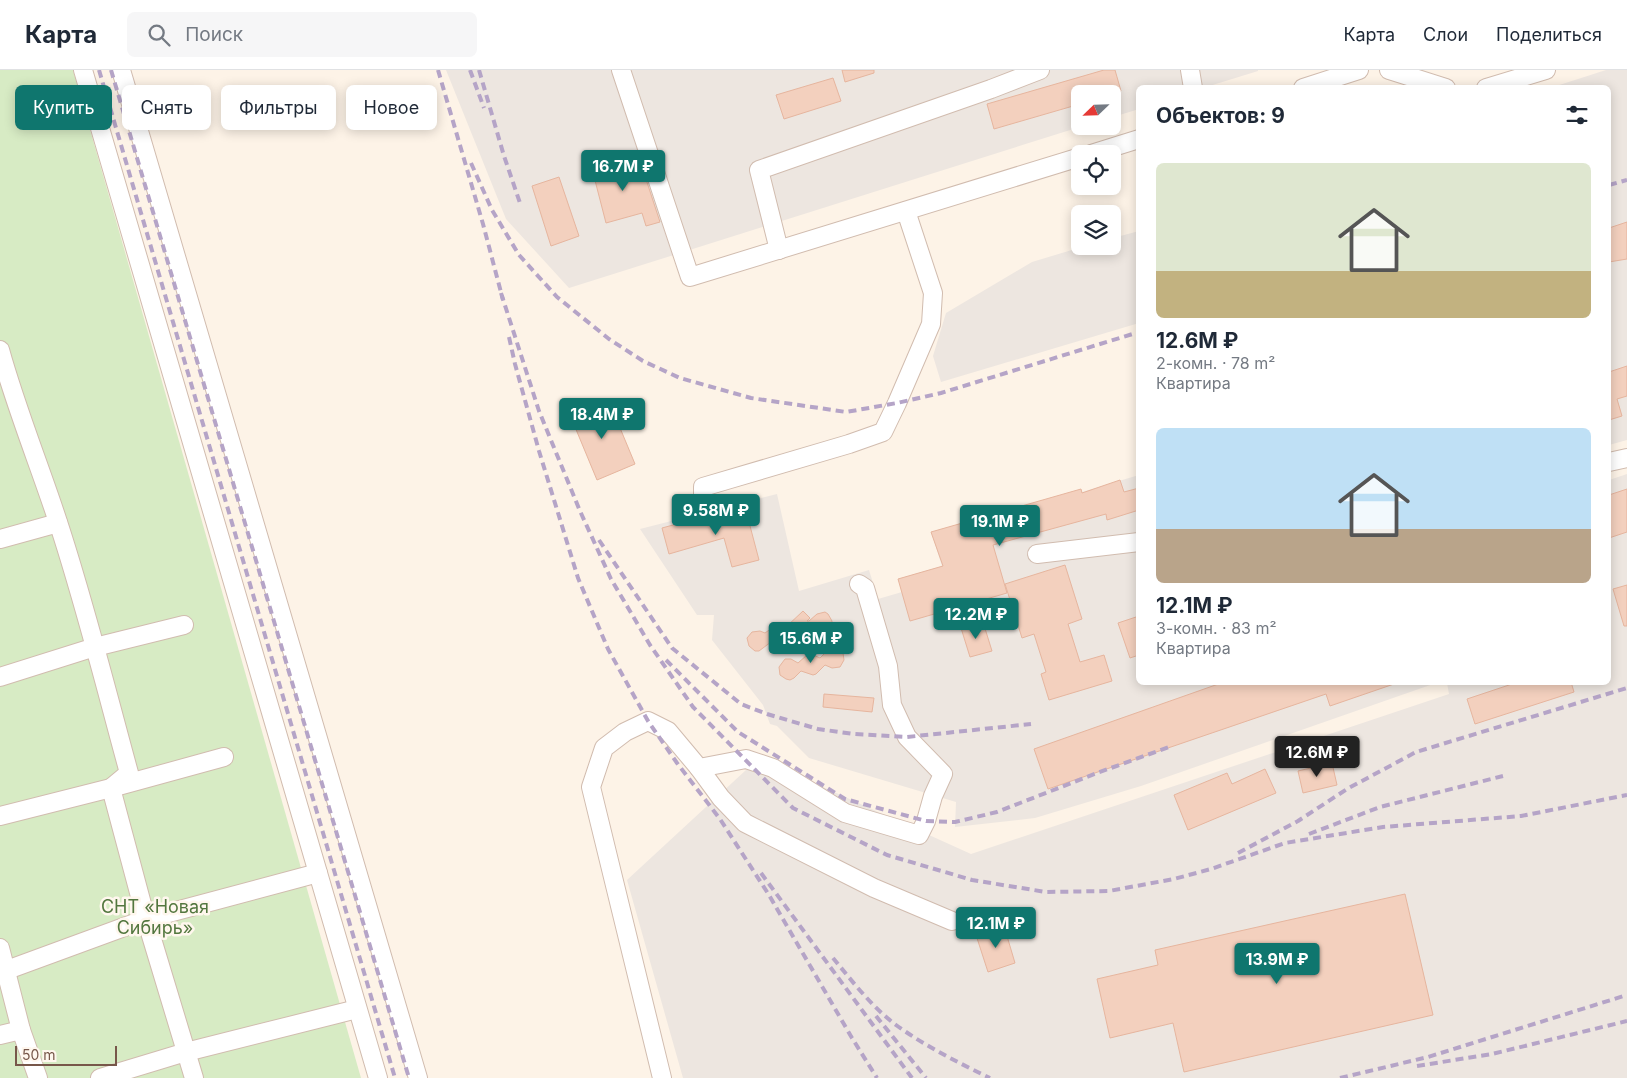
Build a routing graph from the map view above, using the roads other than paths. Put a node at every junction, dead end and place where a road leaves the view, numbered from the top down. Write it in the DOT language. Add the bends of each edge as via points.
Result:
graph roads {
  1 [pos="83,70"];
  2 [pos="121,70"];
  3 [pos="621,70"];
  4 [pos="1040,70"];
  5 [pos="1190,70"];
  6 [pos="1359,70"];
  7 [pos="1389,70"];
  8 [pos="1546,70"];
  9 [pos="1192,85"];
  10 [pos="1312,85"];
  11 [pos="1436,85"];
  12 [pos="1496,85"];
  13 [pos="1136,140"];
  14 [pos="1119,145"];
  15 [pos="1071,160"];
  16 [pos="906,211"];
  17 [pos="779,250"];
  18 [pos="0,350"];
  19 [pos="5,387"];
  20 [pos="1627,458"];
  21 [pos="1611,462"];
  22 [pos="703,512"];
  23 [pos="58,522"];
  24 [pos="0,539"];
  25 [pos="1136,542"];
  26 [pos="1037,554"];
  27 [pos="859,584"];
  28 [pos="184,625"];
  29 [pos="95,647"];
  30 [pos="0,677"];
  31 [pos="224,757"];
  32 [pos="699,768"];
  33 [pos="111,788"];
  34 [pos="0,816"];
  35 [pos="318,873"];
  36 [pos="146,919"];
  37 [pos="952,921"];
  38 [pos="0,948"];
  39 [pos="7,970"];
  40 [pos="357,1009"];
  41 [pos="21,1030"];
  42 [pos="0,1035"];
  43 [pos="186,1052"];
  44 [pos="38,1078"];
  45 [pos="100,1078"];
  46 [pos="194,1078"];
  47 [pos="378,1078"];
  48 [pos="418,1078"];
  49 [pos="662,1078"];
  1 -- 35 [label="street"];
  2 -- 48 [label="street"];
  3 -- 17 [label="street" via="690,276"];
  4 -- 17 [label="street" via="759,170"];
  5 -- 9 [label="street"];
  6 -- 10 [label="street"];
  7 -- 11 [label="street"];
  8 -- 12 [label="street"];
  13 -- 14 [label="street"];
  15 -- 16 [label="street"];
  16 -- 17 [label="street"];
  16 -- 22 [label="street" via="933,293 931,324 883,432 703,487"];
  18 -- 19 [label="street"];
  19 -- 23 [label="street"];
  20 -- 21 [label="street"];
  23 -- 24 [label="street"];
  23 -- 29 [label="street"];
  25 -- 26 [label="street"];
  27 -- 32 [label="street" via="865,588 888,666 892,705 907,736 943,774 920,835 846,813 773,768 755,762 746,760"];
  28 -- 29 [label="street"];
  29 -- 30 [label="street"];
  29 -- 33 [label="street" via="129,773"];
  31 -- 33 [label="street"];
  32 -- 37 [label="street" via="745,823 874,888"];
  32 -- 49 [label="street" via="668,731 648,720 604,748 591,787"];
  33 -- 34 [label="street"];
  33 -- 36 [label="street"];
  35 -- 36 [label="street"];
  35 -- 40 [label="street"];
  36 -- 39 [label="street"];
  36 -- 43 [label="street"];
  38 -- 39 [label="street"];
  39 -- 41 [label="street"];
  40 -- 43 [label="street"];
  40 -- 47 [label="street"];
  41 -- 42 [label="street"];
  41 -- 44 [label="street"];
  43 -- 45 [label="street"];
  43 -- 46 [label="street"];
}
